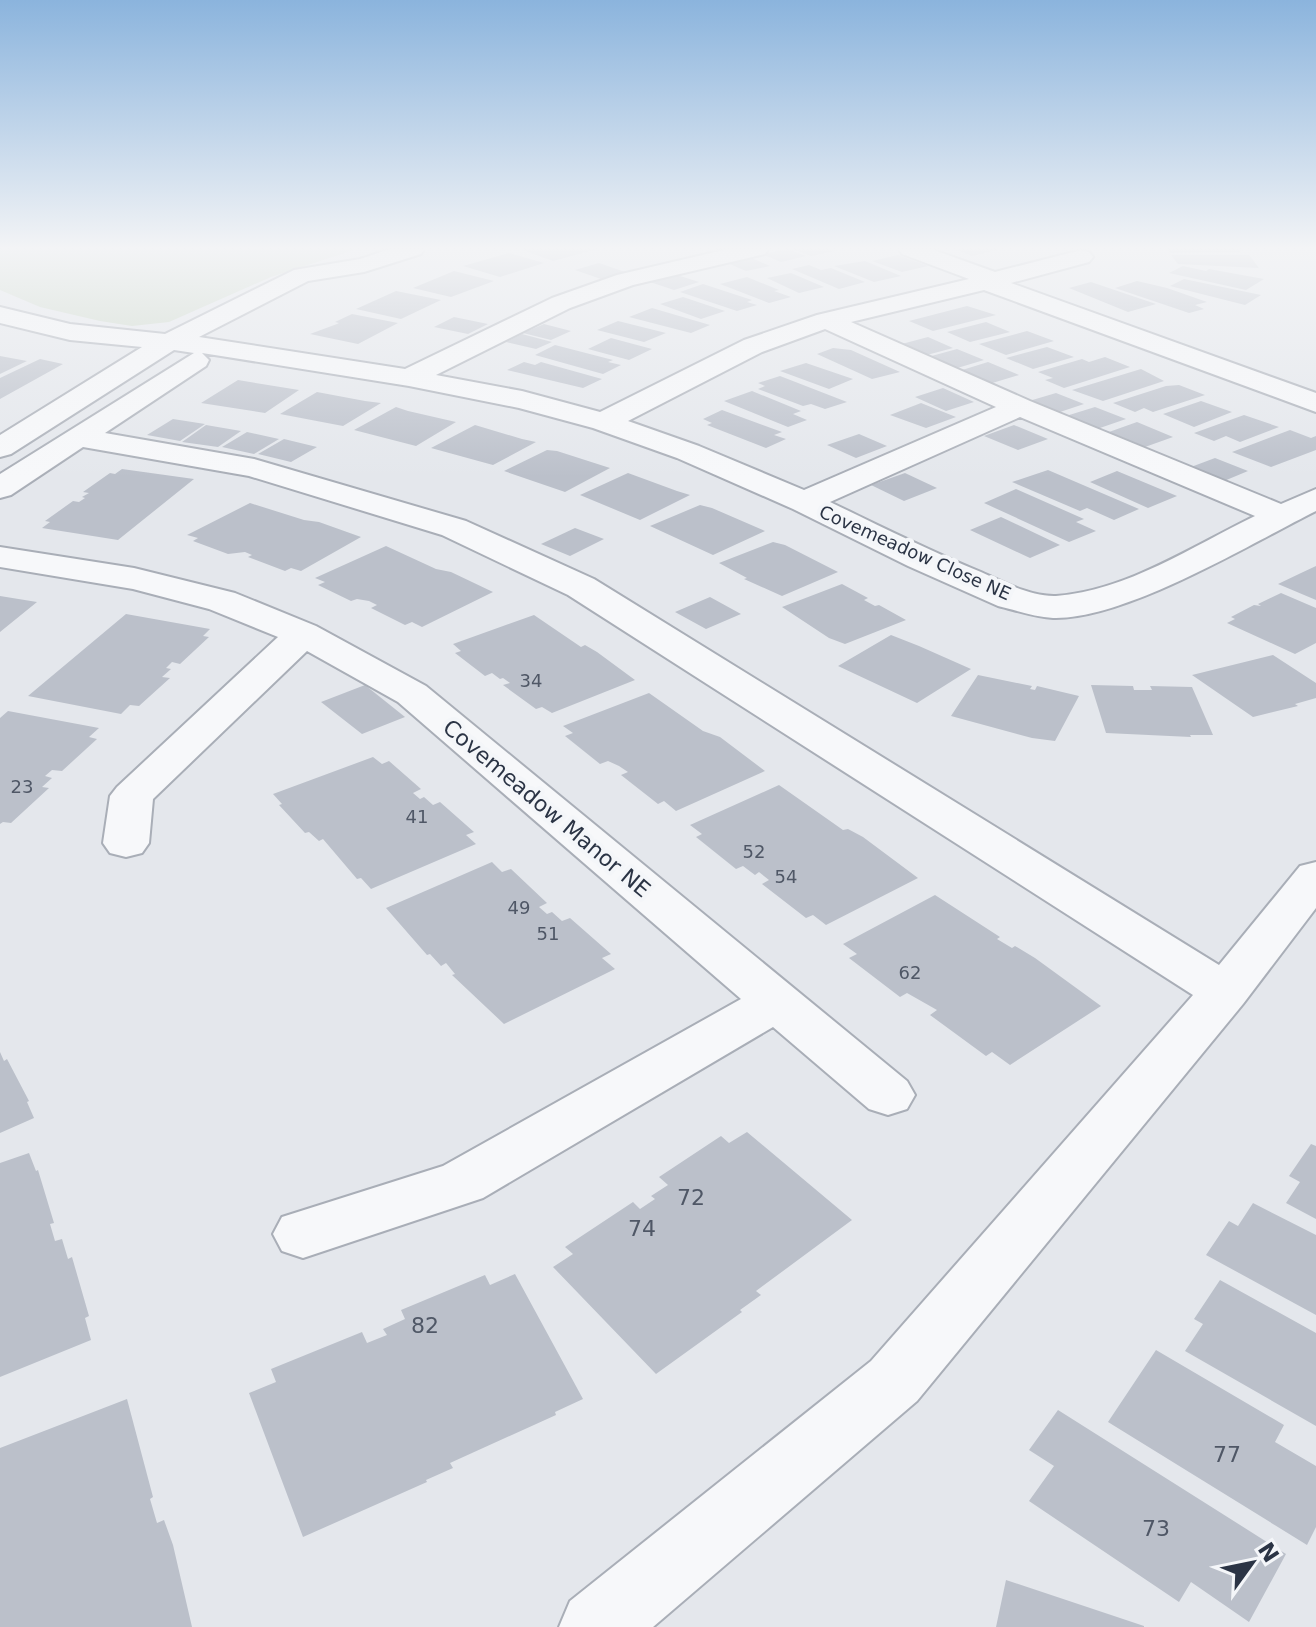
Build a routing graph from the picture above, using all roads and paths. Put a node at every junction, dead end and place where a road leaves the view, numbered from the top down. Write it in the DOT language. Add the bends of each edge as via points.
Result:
graph roads {
  1 [pos="41,325"];
  2 [pos="203,325"];
  3 [pos="517,325"];
  4 [pos="812,325"];
  5 [pos="837,325"];
  6 [pos="1107,325"];
  7 [pos="251,328"];
  8 [pos="169,342"];
  9 [pos="217,347"];
  10 [pos="409,378"];
  11 [pos="1316,403"];
  12 [pos="1020,407"];
  13 [pos="603,422"];
  14 [pos="0,426"];
  15 [pos="31,429"];
  16 [pos="79,437"];
  17 [pos="0,448"];
  18 [pos="0,488"];
  19 [pos="1316,499"];
  20 [pos="804,502"];
  21 [pos="1282,516"];
  22 [pos="0,557"];
  23 [pos="303,634"];
  24 [pos="126,843"];
  25 [pos="1316,876"];
  26 [pos="1225,992"];
  27 [pos="778,1001"];
  28 [pos="888,1095"];
  29 [pos="303,1234"];
  30 [pos="596,1627"];
  1 -- 8 [label="street, Covemeadow Close NE"];
  2 -- 8 [label="street"];
  3 -- 10 [label="street"];
  4 -- 13 [label="street" via="753,346"];
  5 -- 12 [label="street"];
  6 -- 11 [label="street"];
  7 -- 9 [label="street"];
  8 -- 9 [label="street, Covemeadow Close NE"];
  8 -- 15 [label="street"];
  9 -- 10 [label="street, Covemeadow Close NE"];
  9 -- 16 [label="street"];
  10 -- 13 [label="street, Covemeadow Close NE"];
  12 -- 20 [label="street"];
  12 -- 21 [label="street"];
  13 -- 20 [label="street, Covemeadow Close NE"];
  14 -- 15 [label="street"];
  15 -- 17 [label="street"];
  16 -- 18 [label="street"];
  16 -- 26 [label="street" via="254,468 368,502 454,528 581,587"];
  19 -- 21 [label="street, Covemeadow Close NE"];
  20 -- 21 [label="street, Covemeadow Close NE" via="1011,598 1053,607 1135,588"];
  22 -- 23 [label="street, Covemeadow Manor NE" via="134,579 222,601"];
  23 -- 24 [label="street" via="132,796"];
  23 -- 27 [label="street, Covemeadow Manor NE" via="412,694"];
  25 -- 26 [label="street"];
  26 -- 30 [label="street" via="894,1381"];
  27 -- 28 [label="street, Covemeadow Manor NE"];
  27 -- 29 [label="street" via="463,1182"];
}
